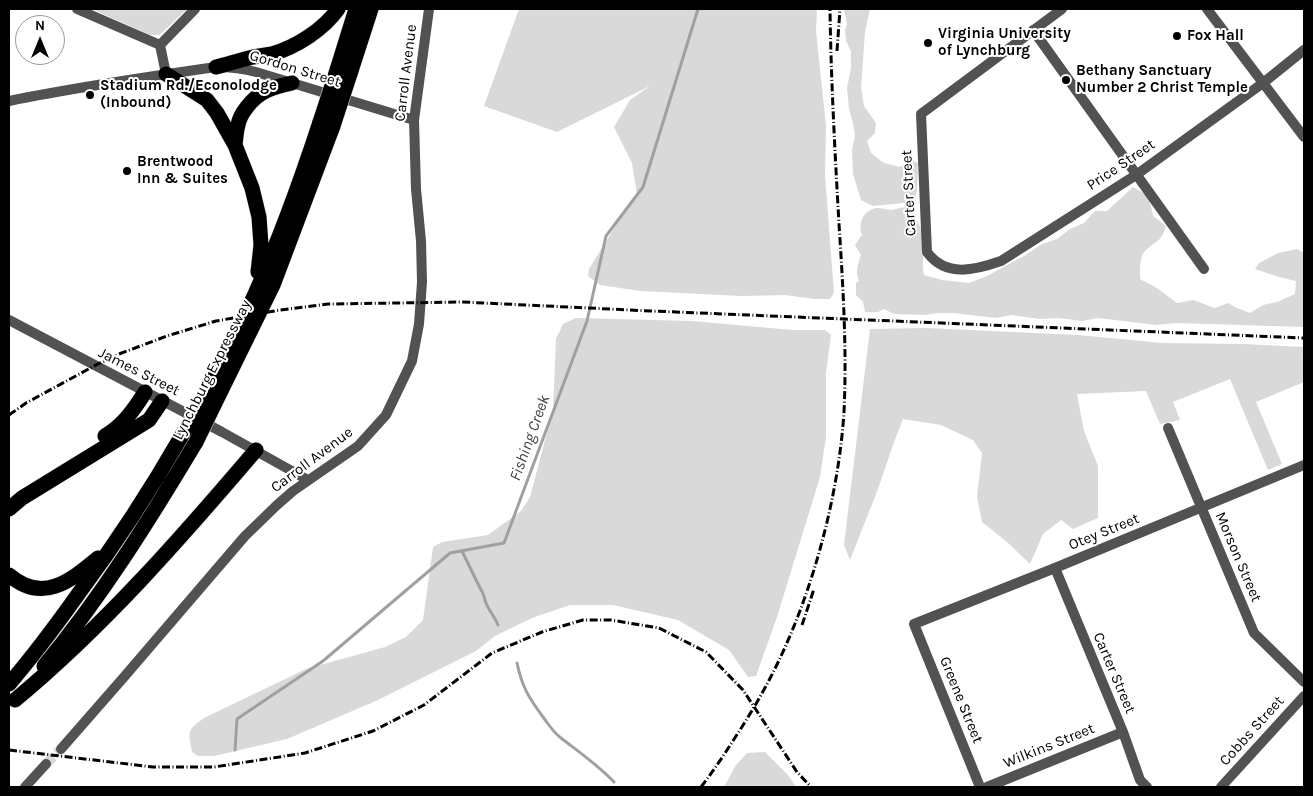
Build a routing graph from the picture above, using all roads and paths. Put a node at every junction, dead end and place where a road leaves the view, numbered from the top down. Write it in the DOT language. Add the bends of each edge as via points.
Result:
graph roads {
  1 [pos="77,9"];
  2 [pos="195,9"];
  3 [pos="338,9"];
  4 [pos="356,9"];
  5 [pos="371,9"];
  6 [pos="429,9"];
  7 [pos="1062,9"];
  8 [pos="1207,9"];
  9 [pos="1033,30"];
  10 [pos="160,45"];
  11 [pos="1304,50"];
  12 [pos="216,68"];
  13 [pos="344,72"];
  14 [pos="166,74"];
  15 [pos="292,83"];
  16 [pos="1263,83"];
  17 [pos="9,101"];
  18 [pos="414,120"];
  19 [pos="327,124"];
  20 [pos="1304,137"];
  21 [pos="235,145"];
  22 [pos="1136,174"];
  23 [pos="940,266"];
  24 [pos="1204,269"];
  25 [pos="256,292"];
  26 [pos="9,320"];
  27 [pos="145,392"];
  28 [pos="210,400"];
  29 [pos="162,401"];
  30 [pos="1168,428"];
  31 [pos="256,450"];
  32 [pos="1304,465"];
  33 [pos="308,480"];
  34 [pos="9,496"];
  35 [pos="9,508"];
  36 [pos="1202,508"];
  37 [pos="115,544"];
  38 [pos="1055,568"];
  39 [pos="9,575"];
  40 [pos="914,624"];
  41 [pos="1304,682"];
  42 [pos="9,684"];
  43 [pos="1304,696"];
  44 [pos="12,703"];
  45 [pos="1123,732"];
  46 [pos="61,749"];
  47 [pos="46,764"];
  48 [pos="25,787"];
  49 [pos="980,787"];
  50 [pos="987,787"];
  51 [pos="1147,787"];
  52 [pos="1221,787"];
  1 -- 10 [label="street"];
  2 -- 10 [label="street"];
  3 -- 12 [label="highway" via="316,31 298,43 272,54"];
  4 -- 13 [label="highway, Lynchburg Expressway"];
  5 -- 13 [label="highway, Lynchburg Expressway"];
  6 -- 18 [label="street, Carroll Avenue"];
  7 -- 9 [label="street"];
  8 -- 16 [label="street"];
  9 -- 22 [label="street"];
  9 -- 23 [label="street, Carter Street" via="921,114 927,252"];
  10 -- 14 [label="street"];
  11 -- 16 [label="street, Price Street"];
  12 -- 14 [label="street, Gordon Street"];
  12 -- 15 [label="street, Gordon Street" via="240,68"];
  13 -- 19 [label="highway, Lynchburg Expressway, bridge"];
  14 -- 17 [label="street, Gordon Street"];
  14 -- 21 [label="highway" via="207,100"];
  15 -- 18 [label="street, Gordon Street"];
  15 -- 21 [label="highway" via="263,91 252,100 238,123"];
  16 -- 20 [label="street"];
  16 -- 22 [label="street, Price Street"];
  18 -- 33 [label="street, Carroll Avenue" via="422,282 412,361 386,415 352,450"];
  19 -- 25 [label="highway, Lynchburg Expressway"];
  19 -- 28 [label="highway, Lynchburg Expressway" via="274,286"];
  21 -- 25 [label="highway" via="252,188 259,217 261,245"];
  22 -- 23 [label="street, Price Street" via="1001,261 982,268"];
  22 -- 24 [label="street"];
  25 -- 28 [label="highway, Lynchburg Expressway"];
  26 -- 27 [label="street, James Street"];
  27 -- 29 [label="street, James Street"];
  27 -- 34 [label="highway" via="117,429"];
  28 -- 37 [label="highway, Lynchburg Expressway, bridge" via="181,437"];
  28 -- 44 [label="highway, Lynchburg Expressway, bridge" via="196,442 150,518 101,591"];
  29 -- 31 [label="street, James Street"];
  29 -- 35 [label="highway" via="149,420"];
  30 -- 36 [label="street, Morson Street"];
  31 -- 33 [label="street, James Street"];
  31 -- 44 [label="highway" via="147,574 49,672"];
  32 -- 36 [label="street, Otey Street"];
  33 -- 46 [label="street, Carroll Avenue" via="277,504 246,536"];
  36 -- 38 [label="street, Otey Street"];
  36 -- 41 [label="street, Morson Street" via="1254,634"];
  37 -- 39 [label="highway" via="75,577 51,588 27,586"];
  37 -- 42 [label="highway, Lynchburg Expressway"];
  38 -- 40 [label="street, Otey Street"];
  38 -- 45 [label="street, Carter Street"];
  40 -- 49 [label="street, Greene Street"];
  43 -- 52 [label="street, Cobbs Street"];
  45 -- 50 [label="street, Wilkins Street"];
  45 -- 51 [label="street, Carter Street" via="1140,780"];
  47 -- 48 [label="street"];
}
